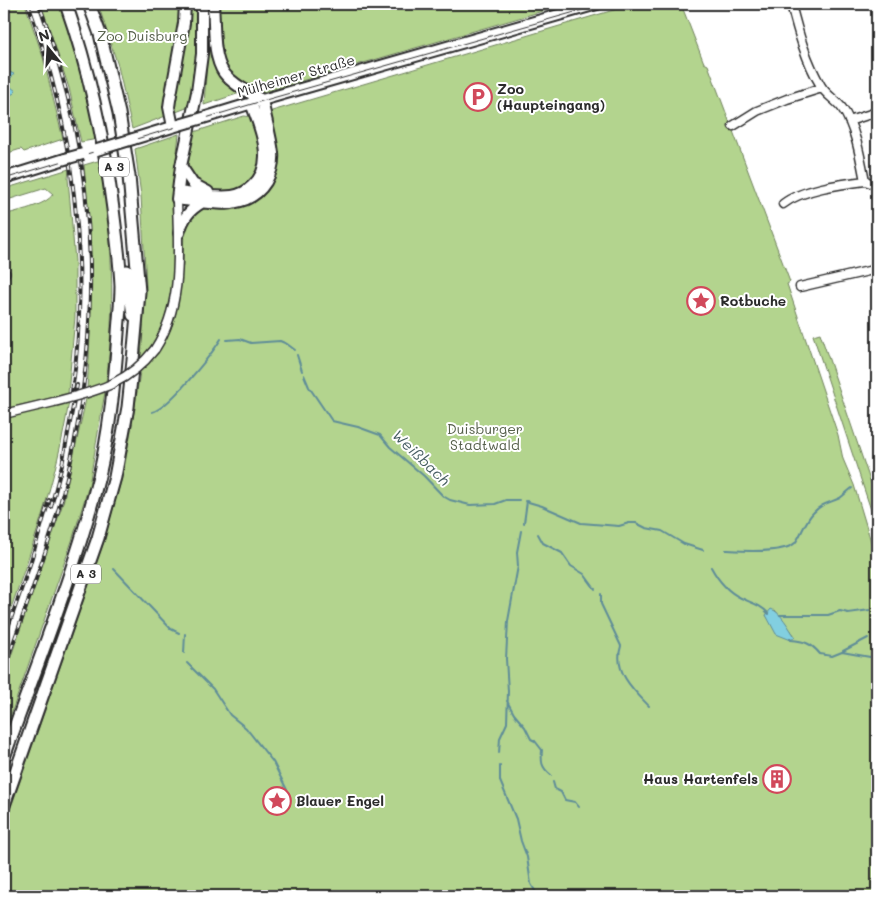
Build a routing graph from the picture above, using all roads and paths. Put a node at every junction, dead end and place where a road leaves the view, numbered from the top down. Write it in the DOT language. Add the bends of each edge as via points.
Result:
graph roads {
  1 [pos="66,4"];
  2 [pos="72,4"];
  3 [pos="89,4"];
  4 [pos="185,4"];
  5 [pos="202,4"];
  6 [pos="213,4"];
  7 [pos="596,4"];
  8 [pos="791,4"];
  9 [pos="822,88"];
  10 [pos="262,100"];
  11 [pos="251,103"];
  12 [pos="877,112"];
  13 [pos="849,121"];
  14 [pos="176,126"];
  15 [pos="733,126"];
  16 [pos="181,166"];
  17 [pos="4,178"];
  18 [pos="865,181"];
  19 [pos="876,185"];
  20 [pos="178,195"];
  21 [pos="218,196"];
  22 [pos="203,202"];
  23 [pos="783,204"];
  24 [pos="179,234"];
  25 [pos="877,269"];
  26 [pos="800,287"];
  27 [pos="135,334"];
  28 [pos="4,414"];
  29 [pos="4,757"];
  30 [pos="4,805"];
  1 -- 29 [label="highway, A 3" via="95,106 108,172 121,286 116,360 99,475 63,591"];
  2 -- 27 [label="highway, A 3" via="104,116 115,171"];
  3 -- 27 [label="highway" via="100,34 119,113 128,167 139,292"];
  4 -- 14 [label="main road" via="169,107"];
  5 -- 16 [label="main road" via="202,54"];
  6 -- 10 [label="main road" via="218,57 223,72"];
  7 -- 10 [label="main road, Mülheimer Straße"];
  8 -- 9 [label="street" via="798,34"];
  9 -- 13 [label="street"];
  9 -- 15 [label="street" via="787,98"];
  10 -- 11 [label="main road, Mülheimer Straße"];
  10 -- 22 [label="main road" via="273,153 271,171 265,183 242,201"];
  11 -- 14 [label="main road, Mülheimer Straße, bridge"];
  11 -- 21 [label="main road" via="265,148 264,169 256,183 245,192"];
  12 -- 13 [label="street"];
  13 -- 18 [label="street"];
  14 -- 17 [label="main road, Mülheimer Straße, bridge"];
  16 -- 20 [label="main road"];
  16 -- 21 [label="main road" via="193,184"];
  18 -- 19 [label="street"];
  18 -- 23 [label="street" via="818,190"];
  20 -- 21 [label="main road"];
  20 -- 22 [label="main road"];
  20 -- 24 [label="street"];
  22 -- 24 [label="main road" via="188,212"];
  24 -- 28 [label="street, bridge" via="173,307 168,325 155,349 134,372 115,384 86,394"];
  25 -- 26 [label="street"];
  27 -- 30 [label="highway, A 3" via="128,407 115,477 100,530"];
}
